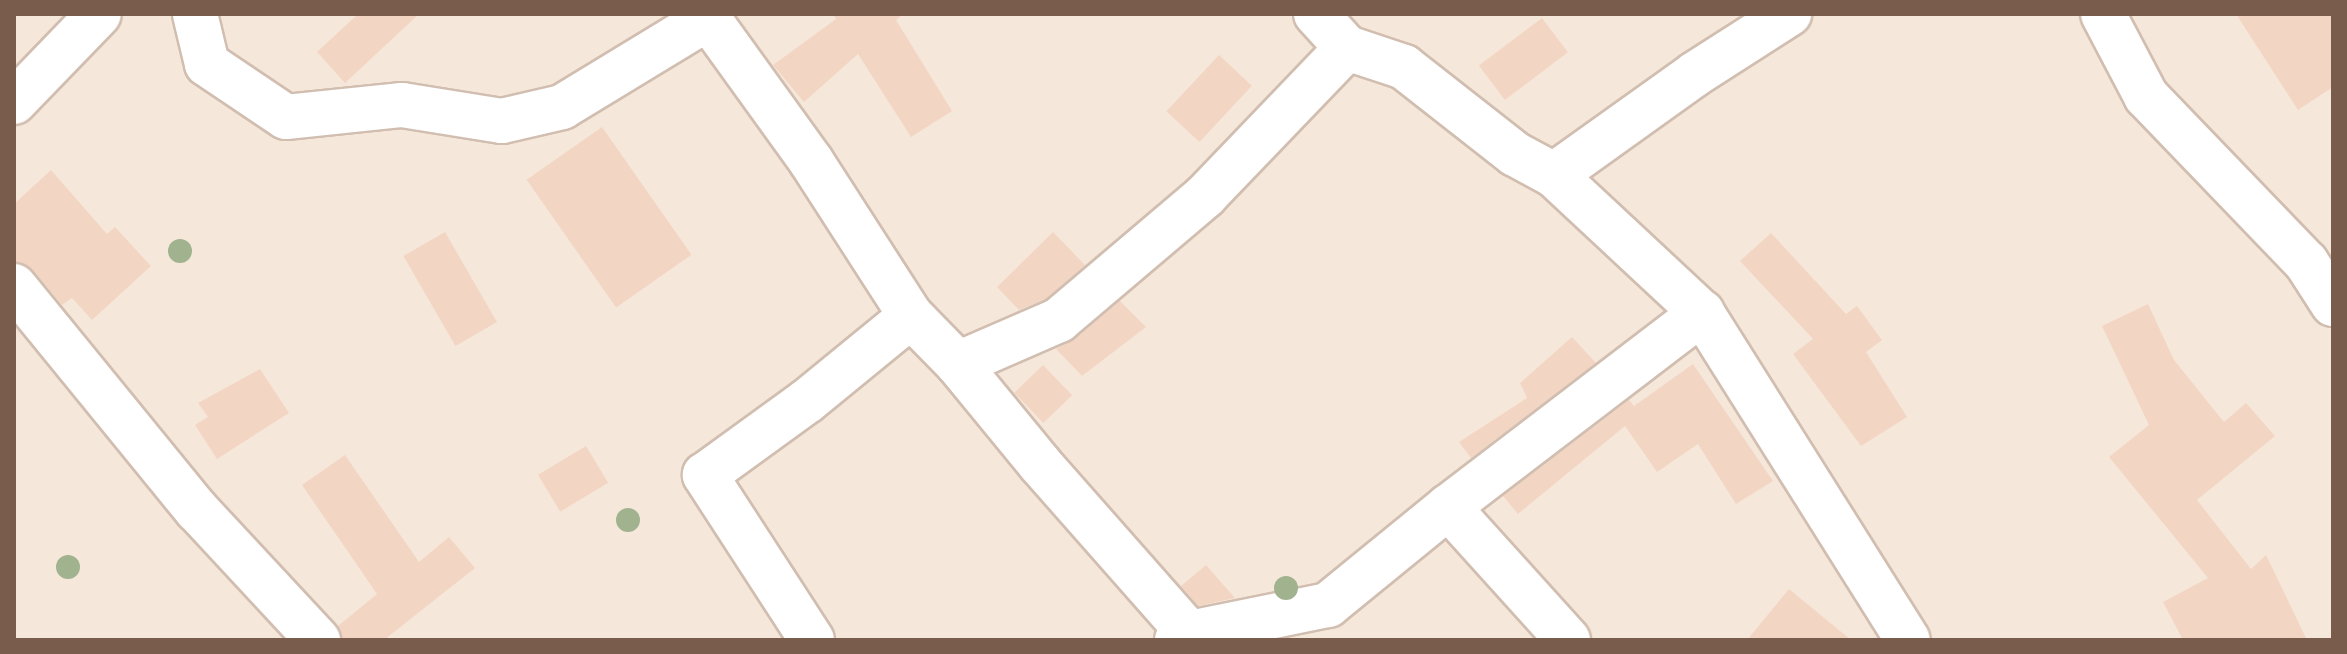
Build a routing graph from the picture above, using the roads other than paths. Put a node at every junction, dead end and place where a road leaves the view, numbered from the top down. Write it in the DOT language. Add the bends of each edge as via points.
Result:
graph roads {
  1 [pos="99,14"];
  2 [pos="195,14"];
  3 [pos="1316,14"];
  4 [pos="1789,14"];
  5 [pos="2103,14"];
  6 [pos="706,16"];
  7 [pos="1347,48"];
  8 [pos="14,102"];
  9 [pos="1554,175"];
  10 [pos="2320,251"];
  11 [pos="14,286"];
  12 [pos="2333,304"];
  13 [pos="1702,313"];
  14 [pos="911,316"];
  15 [pos="958,364"];
  16 [pos="1448,507"];
  17 [pos="1187,638"];
  18 [pos="318,640"];
  19 [pos="812,640"];
  20 [pos="1568,640"];
  21 [pos="1908,640"];
  1 -- 8 [label="street"];
  2 -- 6 [label="street" via="207,64 286,117 402,105 502,121 562,107"];
  3 -- 7 [label="street"];
  4 -- 9 [label="street"];
  5 -- 10 [label="street" via="2146,96"];
  6 -- 14 [label="street" via="811,161"];
  7 -- 9 [label="street" via="1404,67 1515,154"];
  7 -- 15 [label="street" via="1205,196 1059,320"];
  9 -- 13 [label="street"];
  10 -- 12 [label="street"];
  11 -- 18 [label="street" via="197,510"];
  13 -- 16 [label="street"];
  13 -- 21 [label="street"];
  14 -- 15 [label="street"];
  14 -- 19 [label="street" via="705,475"];
  15 -- 17 [label="street"];
  16 -- 17 [label="street" via="1328,605"];
  16 -- 20 [label="street"];
}
